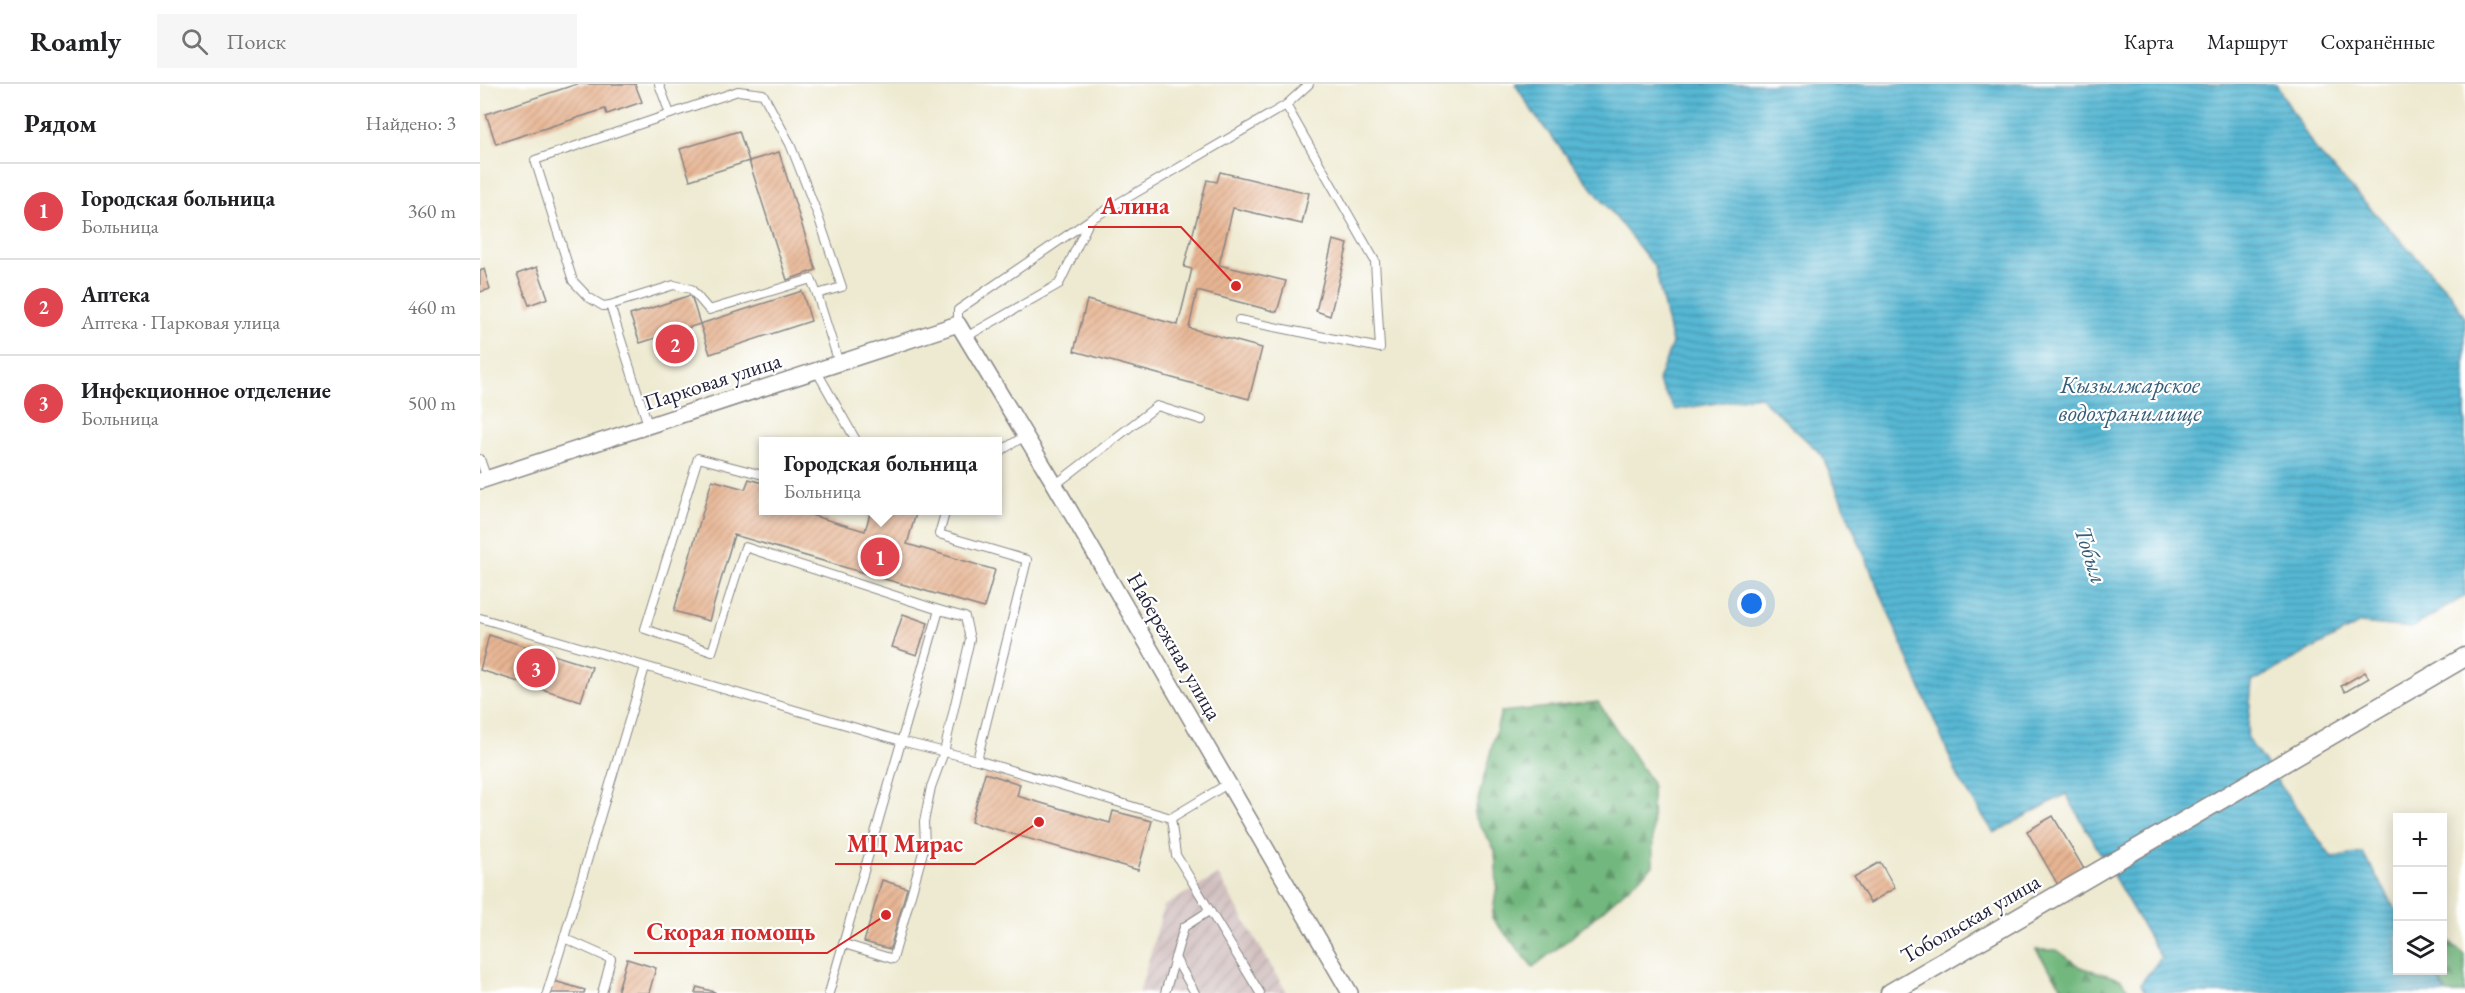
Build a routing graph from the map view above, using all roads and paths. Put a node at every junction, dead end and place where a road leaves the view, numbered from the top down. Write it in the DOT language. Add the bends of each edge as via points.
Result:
graph roads {
  1 [pos="659,84"];
  2 [pos="1309,84"];
  3 [pos="1286,105"];
  4 [pos="670,114"];
  5 [pos="1091,219"];
  6 [pos="817,294"];
  7 [pos="610,305"];
  8 [pos="1239,320"];
  9 [pos="962,330"];
  10 [pos="839,363"];
  11 [pos="816,370"];
  12 [pos="1202,420"];
  13 [pos="648,425"];
  14 [pos="1025,436"];
  15 [pos="855,437"];
  16 [pos="1002,450"];
  17 [pos="480,459"];
  18 [pos="759,474"];
  19 [pos="483,480"];
  20 [pos="1055,485"];
  21 [pos="945,515"];
  22 [pos="939,610"];
  23 [pos="480,618"];
  24 [pos="2465,657"];
  25 [pos="645,667"];
  26 [pos="901,741"];
  27 [pos="944,752"];
  28 [pos="978,760"];
  29 [pos="1229,783"];
  30 [pos="1171,818"];
  31 [pos="1209,911"];
  32 [pos="564,938"];
  33 [pos="844,944"];
  34 [pos="1175,958"];
  35 [pos="547,993"];
  36 [pos="602,993"];
  37 [pos="830,993"];
  38 [pos="1165,993"];
  39 [pos="1195,993"];
  40 [pos="1260,993"];
  41 [pos="1350,993"];
  42 [pos="1890,993"];
  1 -- 4 [label="lane"];
  2 -- 3 [label="lane"];
  3 -- 5 [label="lane"];
  3 -- 8 [label="lane" via="1375,261 1380,348"];
  4 -- 6 [label="lane" via="738,91 763,94 789,144 842,287"];
  4 -- 7 [label="lane" via="535,160 573,281 588,297 603,306"];
  5 -- 9 [label="lane" via="1059,284"];
  5 -- 9 [label="lane" via="958,310"];
  6 -- 7 [label="lane" via="811,279 708,310 691,289 674,285"];
  6 -- 10 [label="lane"];
  7 -- 13 [label="lane"];
  9 -- 10 [label="street, Парковая улица"];
  9 -- 14 [label="street, Набережная улица"];
  10 -- 11 [label="street, Парковая улица"];
  11 -- 13 [label="street, Парковая улица"];
  11 -- 15 [label="lane"];
  12 -- 20 [label="lane" via="1157,406"];
  13 -- 19 [label="street, Парковая улица"];
  14 -- 16 [label="lane"];
  14 -- 20 [label="street, Набережная улица"];
  17 -- 19 [label="lane"];
  18 -- 22 [label="lane" via="698,458 645,629 712,652 745,547"];
  20 -- 29 [label="street, Набережная улица"];
  21 -- 28 [label="lane" via="939,534 1027,560"];
  22 -- 26 [label="lane"];
  22 -- 27 [label="lane" via="965,617 970,639"];
  23 -- 25 [label="lane"];
  24 -- 42 [label="street, Тобольская улица"];
  25 -- 26 [label="lane"];
  25 -- 32 [label="lane"];
  26 -- 27 [label="lane"];
  26 -- 33 [label="lane"];
  27 -- 28 [label="lane"];
  27 -- 33 [label="lane" via="931,787 924,822 925,845 893,959"];
  28 -- 30 [label="lane"];
  29 -- 30 [label="lane"];
  29 -- 41 [label="street, Набережная улица"];
  30 -- 31 [label="lane" via="1176,855"];
  31 -- 34 [label="lane" via="1184,927"];
  31 -- 40 [label="lane"];
  32 -- 35 [label="lane"];
  32 -- 36 [label="lane" via="611,959"];
  33 -- 37 [label="lane"];
  34 -- 38 [label="lane"];
  34 -- 39 [label="lane"];
}
